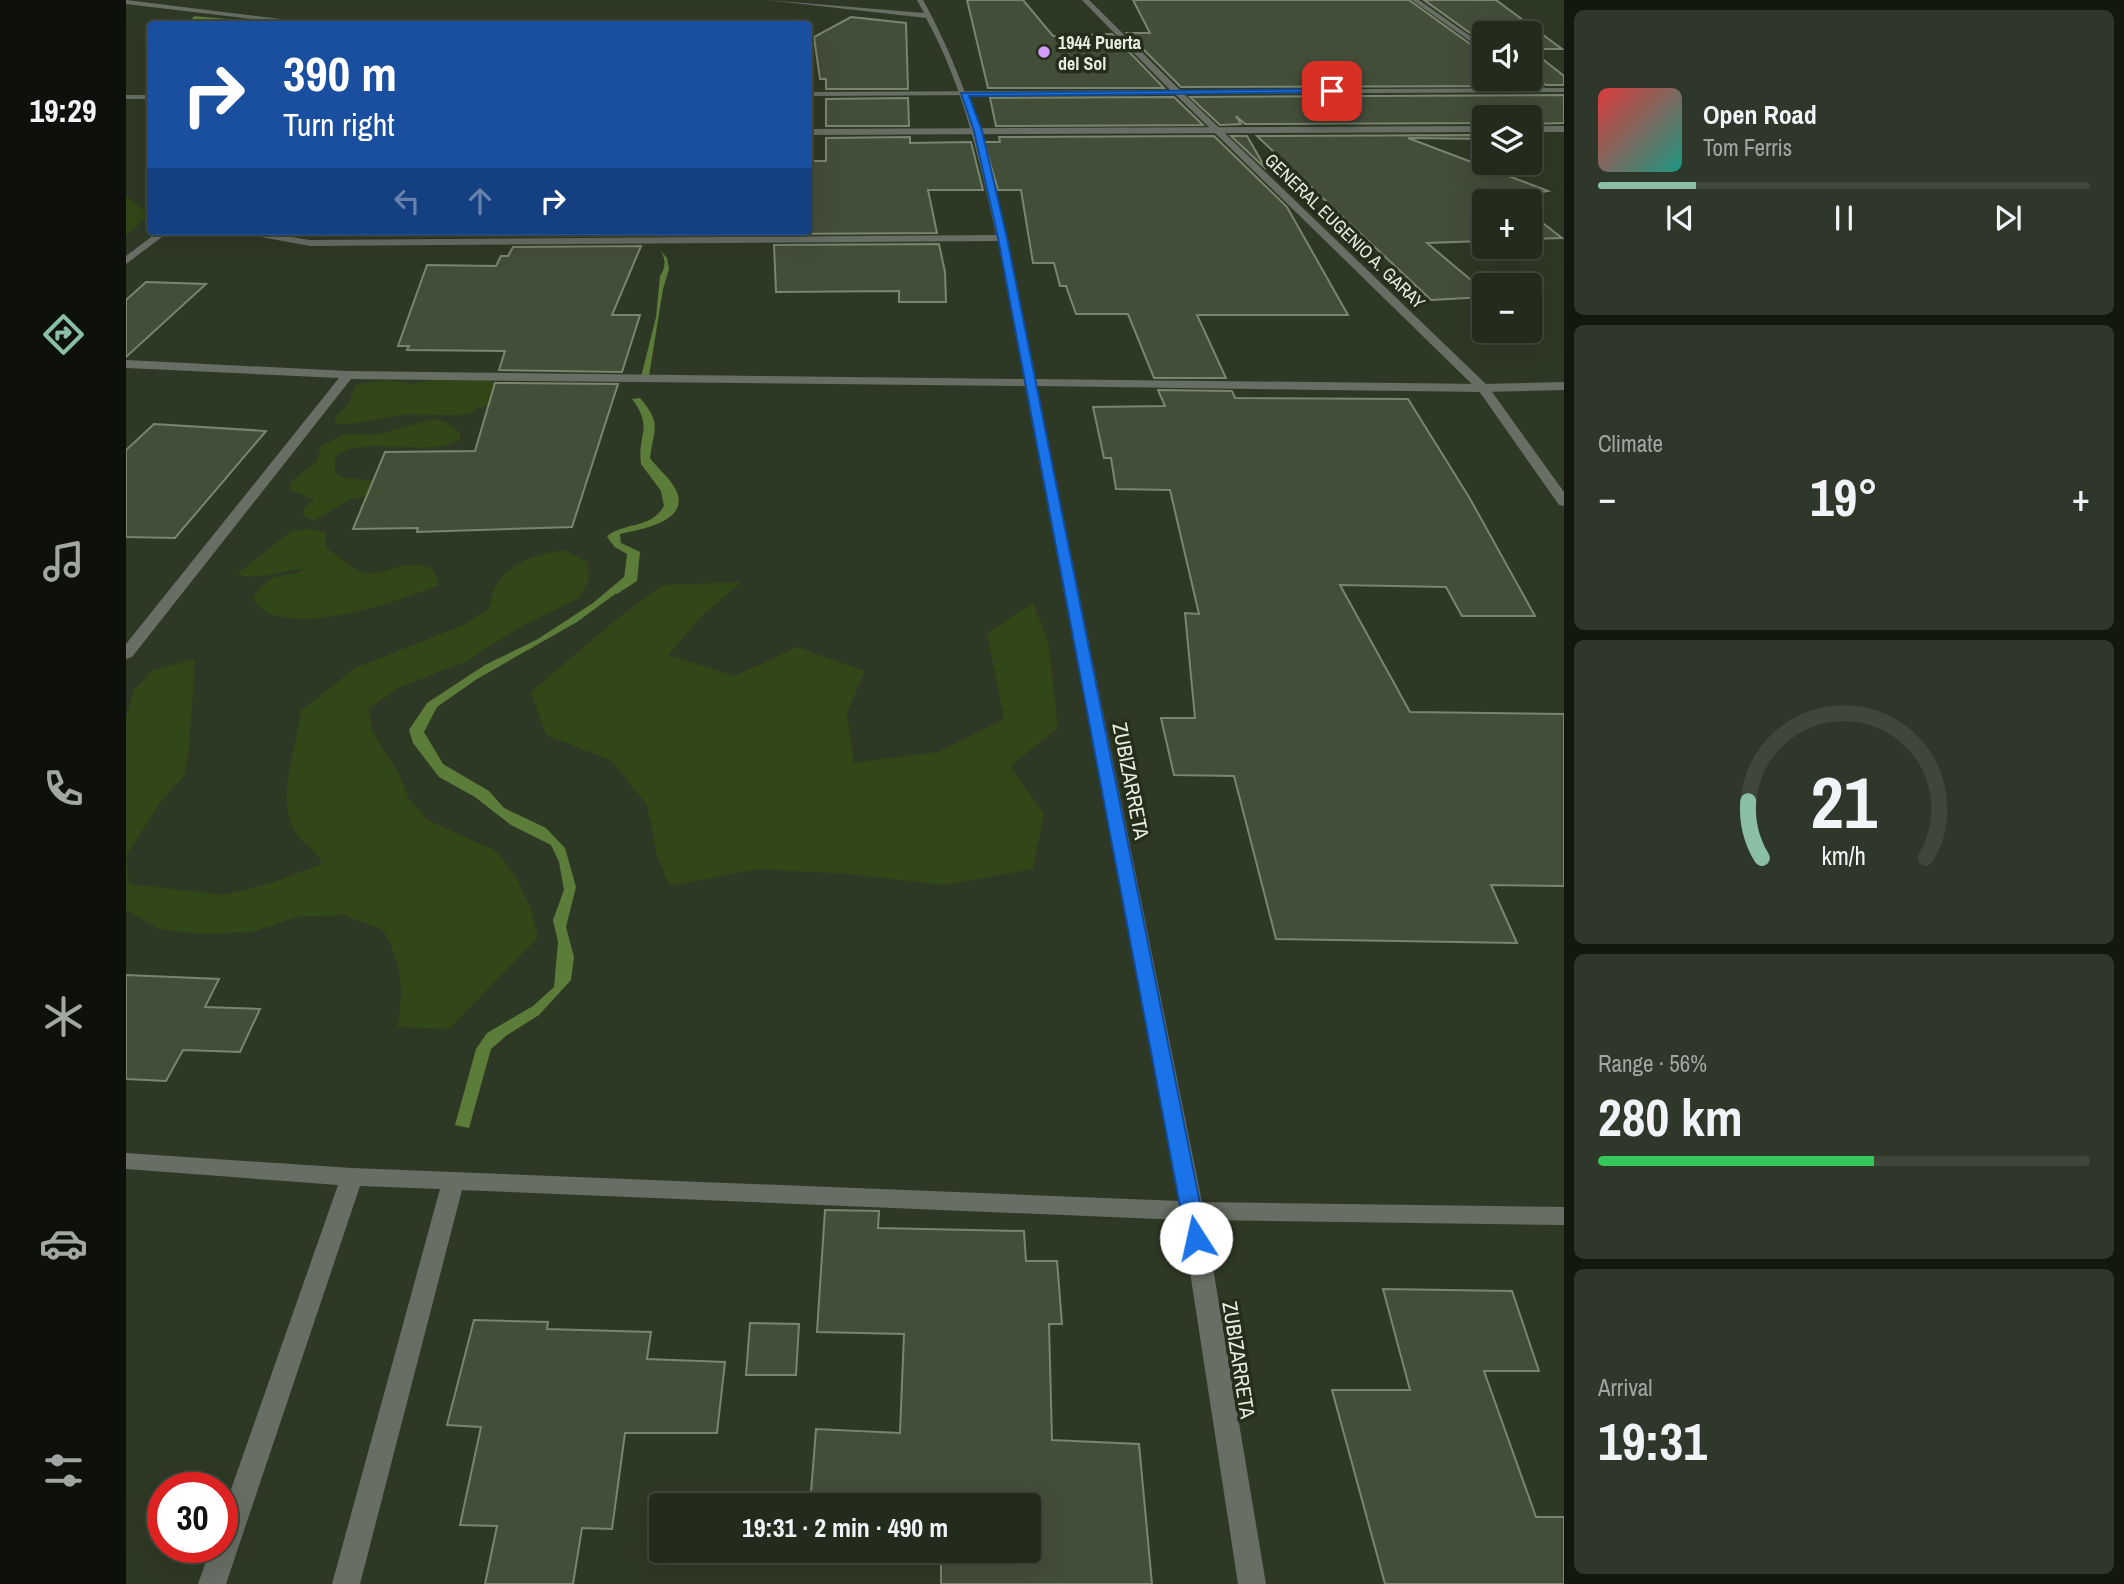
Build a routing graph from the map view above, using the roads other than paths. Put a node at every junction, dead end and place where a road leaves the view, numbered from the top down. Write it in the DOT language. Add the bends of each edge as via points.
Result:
graph roads {
  1 [pos="770,0"];
  2 [pos="920,0"];
  3 [pos="1085,0"];
  4 [pos="1415,0"];
  5 [pos="126,2"];
  6 [pos="930,16"];
  7 [pos="280,21"];
  8 [pos="1472,40"];
  9 [pos="1472,90"];
  10 [pos="1542,90"];
  11 [pos="1564,90"];
  12 [pos="1175,91"];
  13 [pos="964,93"];
  14 [pos="812,94"];
  15 [pos="126,97"];
  16 [pos="147,97"];
  17 [pos="1564,128"];
  18 [pos="1472,129"];
  19 [pos="1542,129"];
  20 [pos="978,131"];
  21 [pos="1217,131"];
  22 [pos="812,132"];
  23 [pos="160,235"];
  24 [pos="259,235"];
  25 [pos="1002,238"];
  26 [pos="126,261"];
  27 [pos="126,364"];
  28 [pos="348,375"];
  29 [pos="1029,382"];
  30 [pos="1564,386"];
  31 [pos="1483,388"];
  32 [pos="1564,502"];
  33 [pos="126,654"];
  34 [pos="126,1161"];
  35 [pos="352,1177"];
  36 [pos="454,1179"];
  37 [pos="1192,1211"];
  38 [pos="1564,1216"];
  39 [pos="212,1584"];
  40 [pos="346,1584"];
  41 [pos="1252,1584"];
  1 -- 6 [label="street"];
  2 -- 6 [label="street, ZUBIZARRETA"];
  3 -- 12 [label="street, GENERAL EUGENIO A. GARAY"];
  4 -- 8 [label="street"];
  5 -- 7 [label="street"];
  6 -- 13 [label="street, ZUBIZARRETA"];
  9 -- 12 [label="street"];
  10 -- 11 [label="street"];
  12 -- 13 [label="street"];
  12 -- 21 [label="street, GENERAL EUGENIO A. GARAY"];
  13 -- 14 [label="street"];
  13 -- 20 [label="street, ZUBIZARRETA"];
  15 -- 16 [label="street"];
  17 -- 19 [label="street"];
  18 -- 21 [label="street"];
  20 -- 21 [label="street"];
  20 -- 22 [label="street"];
  20 -- 25 [label="street, ZUBIZARRETA"];
  21 -- 31 [label="street, GENERAL EUGENIO A. GARAY"];
  23 -- 26 [label="street"];
  24 -- 25 [label="street" via="310,243"];
  25 -- 29 [label="street, ZUBIZARRETA"];
  27 -- 28 [label="street"];
  28 -- 29 [label="street"];
  28 -- 33 [label="street"];
  29 -- 31 [label="street"];
  29 -- 37 [label="street, ZUBIZARRETA"];
  30 -- 31 [label="street"];
  31 -- 32 [label="street, GENERAL EUGENIO A. GARAY"];
  34 -- 35 [label="street"];
  35 -- 36 [label="street"];
  35 -- 39 [label="street"];
  36 -- 37 [label="street"];
  36 -- 40 [label="street"];
  37 -- 38 [label="street"];
  37 -- 41 [label="street, ZUBIZARRETA"];
}
